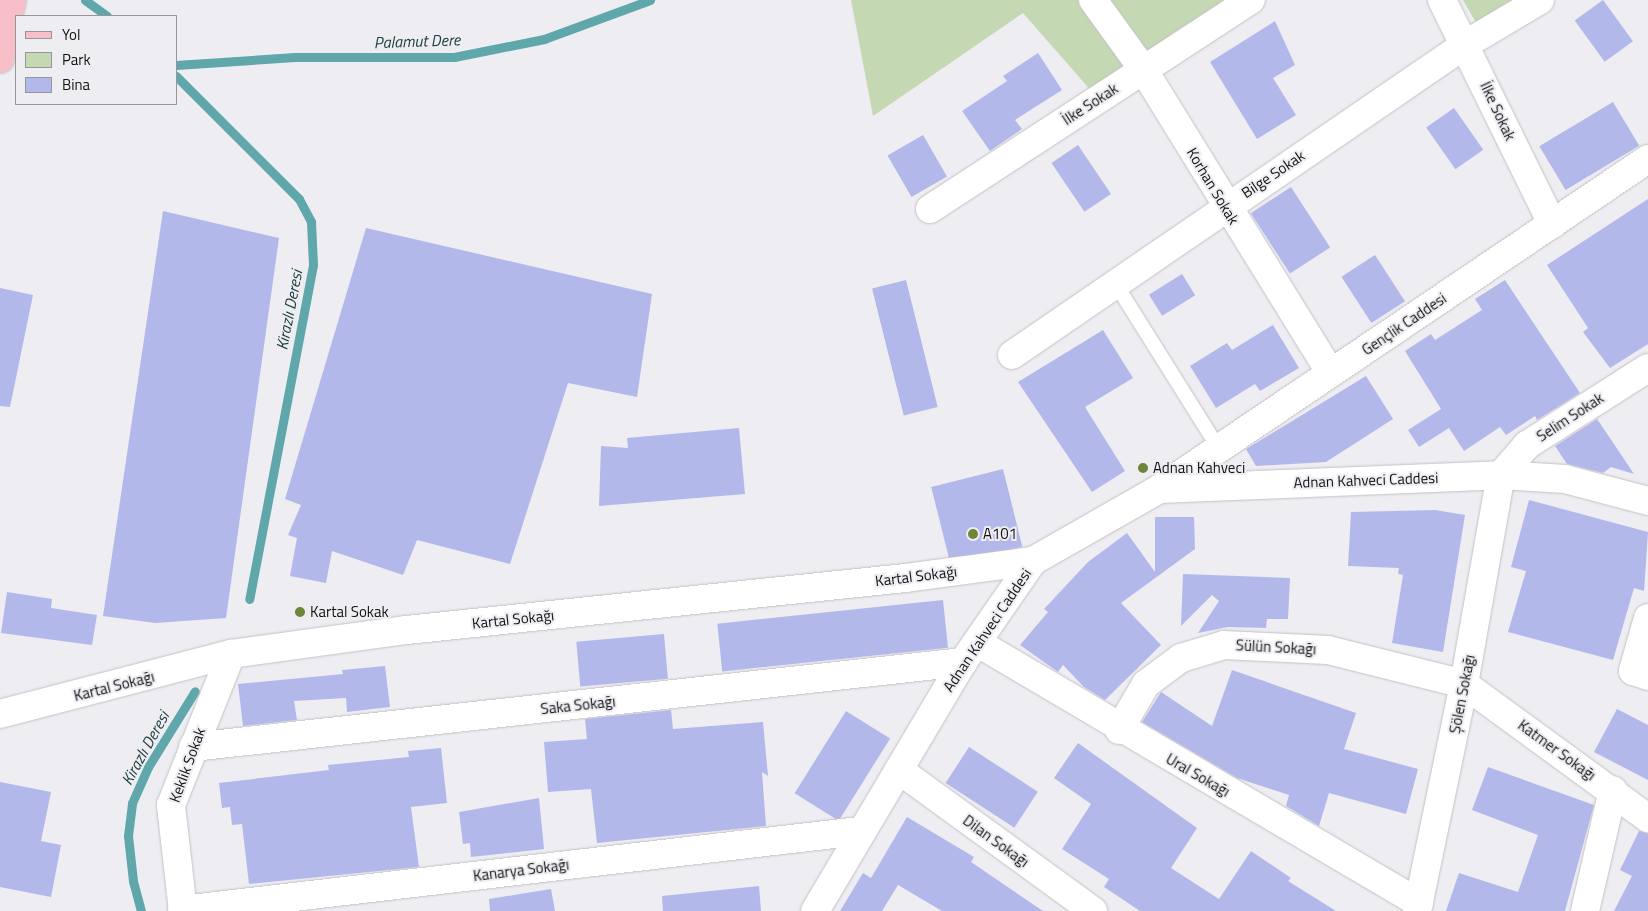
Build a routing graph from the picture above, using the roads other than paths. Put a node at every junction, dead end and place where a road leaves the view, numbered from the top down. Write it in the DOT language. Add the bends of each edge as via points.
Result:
graph roads {
  1 [pos="12,0"];
  2 [pos="1093,0"];
  3 [pos="1251,0"];
  4 [pos="1442,0"];
  5 [pos="1540,0"];
  6 [pos="1466,44"];
  7 [pos="0,59"];
  8 [pos="1143,69"];
  9 [pos="1648,159"];
  10 [pos="1225,206"];
  11 [pos="930,209"];
  12 [pos="1552,224"];
  13 [pos="1116,283"];
  14 [pos="1012,355"];
  15 [pos="1648,368"];
  16 [pos="1331,373"];
  17 [pos="1218,448"];
  18 [pos="1500,475"];
  19 [pos="1159,488"];
  20 [pos="1648,501"];
  21 [pos="1032,561"];
  22 [pos="1648,618"];
  23 [pos="970,653"];
  24 [pos="231,654"];
  25 [pos="1648,676"];
  26 [pos="1464,684"];
  27 [pos="0,714"];
  28 [pos="1119,730"];
  29 [pos="193,747"];
  30 [pos="899,770"];
  31 [pos="1613,790"];
  32 [pos="1648,818"];
  33 [pos="860,831"];
  34 [pos="1418,907"];
  35 [pos="183,910"];
  36 [pos="814,911"];
  37 [pos="1093,911"];
  38 [pos="1585,911"];
  1 -- 7 [label="main road"];
  2 -- 8 [label="street, Korhan Sokak"];
  3 -- 8 [label="street, İlke Sokak"];
  4 -- 6 [label="street, İlke Sokak"];
  5 -- 6 [label="street, Bilge Sokak"];
  6 -- 10 [label="street, Bilge Sokak"];
  6 -- 12 [label="street, İlke Sokak"];
  8 -- 10 [label="street, Korhan Sokak"];
  8 -- 11 [label="street, İlke Sokak"];
  9 -- 12 [label="street, Gençlik Caddesi"];
  10 -- 13 [label="street, Bilge Sokak"];
  10 -- 16 [label="street, Korhan Sokak"];
  12 -- 16 [label="street, Gençlik Caddesi"];
  13 -- 14 [label="street, Bilge Sokak"];
  13 -- 17 [label="lane"];
  15 -- 18 [label="street, Selim Sokak" via="1527,445"];
  16 -- 17 [label="street, Gençlik Caddesi"];
  17 -- 19 [label="street, Gençlik Caddesi"];
  18 -- 19 [label="street, Adnan Kahveci Caddesi"];
  18 -- 20 [label="street, Adnan Kahveci Caddesi" via="1564,479"];
  18 -- 26 [label="street, Şölen Sokağı"];
  19 -- 21 [label="street, Adnan Kahveci Caddesi"];
  21 -- 23 [label="street, Adnan Kahveci Caddesi"];
  21 -- 24 [label="street, Kartal Sokağı" via="905,578 407,630"];
  22 -- 25 [label="street" via="1633,671"];
  23 -- 28 [label="street, Ural Sokağı"];
  23 -- 29 [label="street, Saka Sokağı"];
  23 -- 30 [label="street, Adnan Kahveci Caddesi"];
  24 -- 27 [label="street, Kartal Sokağı"];
  24 -- 29 [label="street, Keklik Sokak"];
  26 -- 28 [label="street, Sülün Sokağı" via="1328,650 1224,645 1180,658 1146,684"];
  26 -- 31 [label="street, Katmer Sokağı"];
  26 -- 34 [label="street, Şölen Sokağı"];
  28 -- 34 [label="street, Ural Sokağı"];
  29 -- 35 [label="street, Keklik Sokak" via="171,806"];
  30 -- 33 [label="street, Adnan Kahveci Caddesi"];
  30 -- 37 [label="street, Dilan Sokağı"];
  31 -- 32 [label="street, Katmer Sokağı"];
  31 -- 38 [label="street"];
  33 -- 35 [label="street, Kanarya Sokağı"];
  33 -- 36 [label="street, Adnan Kahveci Caddesi"];
}
